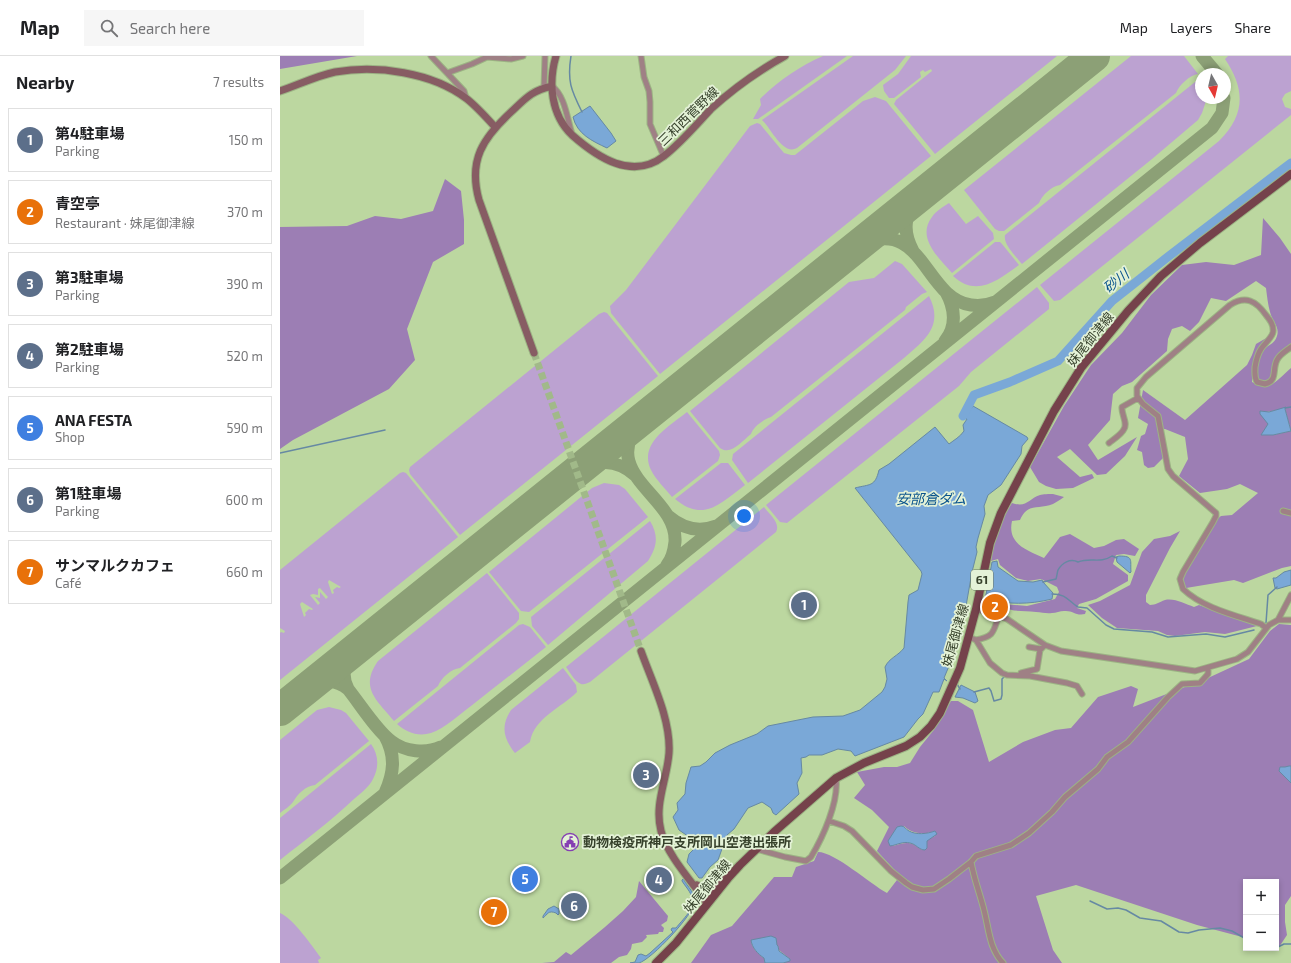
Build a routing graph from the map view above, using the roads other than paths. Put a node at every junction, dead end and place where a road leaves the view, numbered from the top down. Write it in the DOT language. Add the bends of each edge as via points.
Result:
graph roads {
  1 [pos="431,56"];
  2 [pos="523,56"];
  3 [pos="545,56"];
  4 [pos="556,56"];
  5 [pos="640,56"];
  6 [pos="785,56"];
  7 [pos="447,73"];
  8 [pos="552,86"];
  9 [pos="544,88"];
  10 [pos="280,91"];
  11 [pos="466,98"];
  12 [pos="495,127"];
  13 [pos="664,157"];
  14 [pos="1291,174"];
  15 [pos="1291,347"];
  16 [pos="534,353"];
  17 [pos="1138,398"];
  18 [pos="1109,442"];
  19 [pos="1283,511"];
  20 [pos="1291,513"];
  21 [pos="1291,595"];
  22 [pos="976,609"];
  23 [pos="999,615"];
  24 [pos="1278,620"];
  25 [pos="1291,620"];
  26 [pos="1266,628"];
  27 [pos="973,639"];
  28 [pos="1029,647"];
  29 [pos="1043,647"];
  30 [pos="641,650"];
  31 [pos="1208,668"];
  32 [pos="1016,675"];
  33 [pos="1082,694"];
  34 [pos="836,778"];
  35 [pos="829,821"];
  36 [pos="756,849"];
  37 [pos="971,862"];
  38 [pos="728,877"];
  39 [pos="695,885"];
  40 [pos="708,903"];
  41 [pos="656,963"];
  42 [pos="1003,963"];
  1 -- 7 [label="street"];
  2 -- 7 [label="street" via="511,59 487,57"];
  3 -- 9 [label="street"];
  4 -- 8 [label="street, 三和西菅野線"];
  5 -- 13 [label="street" via="649,91 650,124"];
  6 -- 13 [label="street, 三和西菅野線" via="728,94"];
  7 -- 11 [label="street" via="464,91"];
  8 -- 9 [label="street"];
  8 -- 13 [label="street, 三和西菅野線" via="562,123 603,158 618,165 636,167"];
  9 -- 12 [label="street" via="534,92"];
  10 -- 11 [label="street" via="335,72 381,71 421,76"];
  11 -- 12 [label="street"];
  12 -- 16 [label="street" via="487,137 479,156 476,171 477,192"];
  14 -- 22 [label="main road, 妹尾御津線 / 61" via="1166,272 1128,311 1081,368 1054,411 1001,513 990,543"];
  15 -- 17 [label="street" via="1277,359 1274,378 1265,384 1258,382 1255,374 1256,360 1260,350 1272,335 1271,322 1256,303 1246,300 1235,301 1146,377 1137,388"];
  17 -- 18 [label="street" via="1122,407 1124,430"];
  17 -- 26 [label="street" via="1158,416 1168,469 1216,513 1183,572 1180,579 1183,589 1213,608"];
  19 -- 20 [label="street"];
  21 -- 24 [label="street"];
  22 -- 23 [label="street"];
  22 -- 27 [label="main road, 妹尾御津線 / 61"];
  23 -- 27 [label="street" via="992,635"];
  23 -- 29 [label="street"];
  24 -- 25 [label="street"];
  24 -- 26 [label="street"];
  26 -- 31 [label="street" via="1242,657"];
  27 -- 32 [label="street" via="990,663 1002,673"];
  27 -- 34 [label="main road, 妹尾御津線 / 61" via="940,713 931,726 906,746 864,763"];
  28 -- 29 [label="street"];
  29 -- 31 [label="street" via="1186,670"];
  29 -- 32 [label="street" via="1037,669"];
  30 -- 39 [label="street" via="665,718 669,740 668,762 659,806 661,830 666,845"];
  31 -- 37 [label="street" via="1208,674 1200,684 1182,684 1128,742 1107,757 1098,769 1028,833 1011,845 976,856"];
  32 -- 33 [label="street" via="1067,683 1076,686"];
  34 -- 35 [label="street" via="837,786"];
  34 -- 36 [label="main road, 妹尾御津線 / 61"];
  35 -- 36 [label="street" via="811,857 806,861"];
  35 -- 37 [label="street" via="844,826 891,871 906,883 923,890 934,889"];
  36 -- 38 [label="main road, 妹尾御津線 / 61"];
  37 -- 42 [label="street" via="991,944"];
  38 -- 39 [label="street" via="708,891"];
  38 -- 40 [label="main road, 妹尾御津線 / 61"];
  39 -- 40 [label="street"];
  40 -- 41 [label="main road, 妹尾御津線 / 61" via="676,943"];
}
